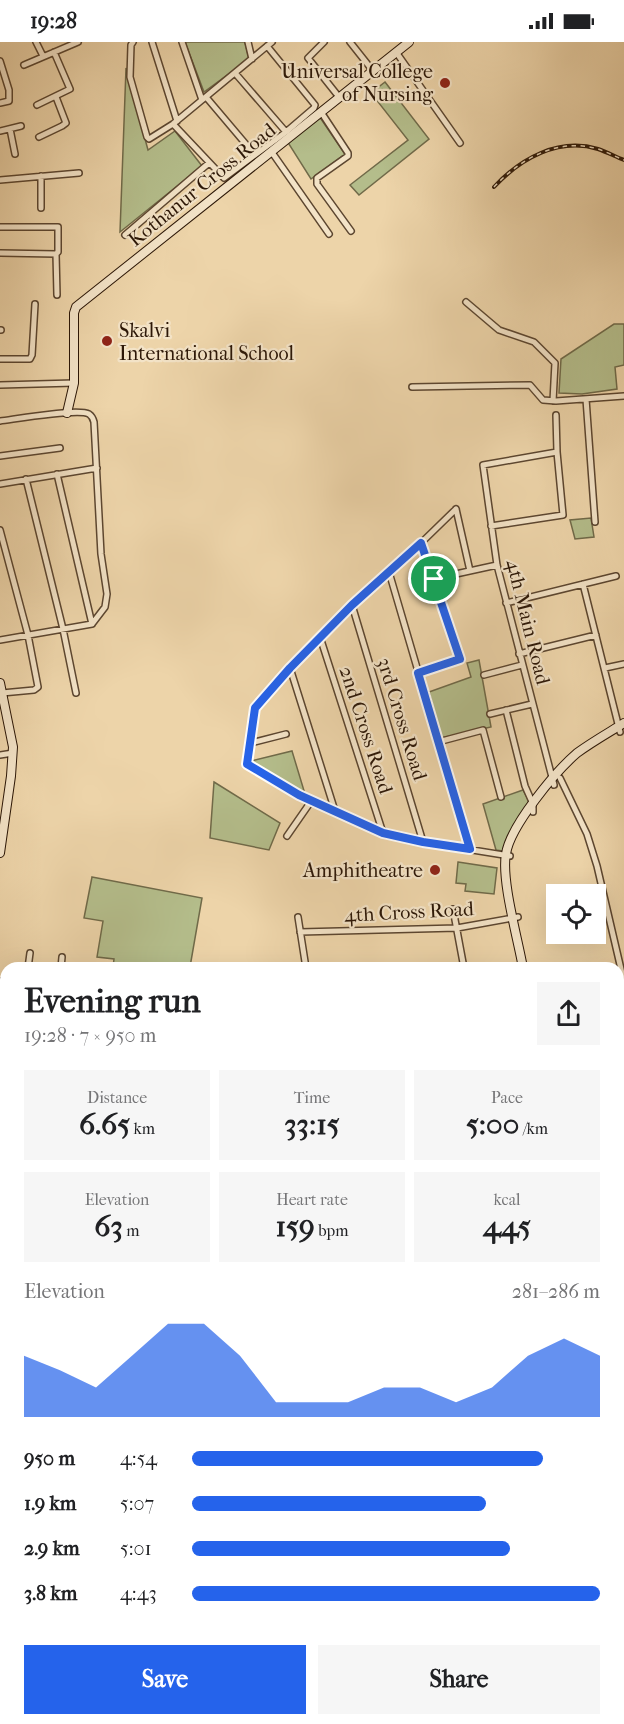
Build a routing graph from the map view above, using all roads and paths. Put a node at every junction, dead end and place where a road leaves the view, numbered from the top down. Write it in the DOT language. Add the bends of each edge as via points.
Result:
graph roads {
  1 [pos="36,42"];
  2 [pos="78,42"];
  3 [pos="133,42"];
  4 [pos="152,42"];
  5 [pos="182,42"];
  6 [pos="248,42"];
  7 [pos="324,42"];
  8 [pos="351,42"];
  9 [pos="409,42"];
  10 [pos="269,44"];
  11 [pos="54,52"];
  12 [pos="396,52"];
  13 [pos="43,56"];
  14 [pos="252,58"];
  15 [pos="0,61"];
  16 [pos="24,65"];
  17 [pos="373,71"];
  18 [pos="235,73"];
  19 [pos="56,97"];
  20 [pos="339,97"];
  21 [pos="204,98"];
  22 [pos="0,103"];
  23 [pos="37,105"];
  24 [pos="321,112"];
  25 [pos="175,122"];
  26 [pos="21,126"];
  27 [pos="10,129"];
  28 [pos="0,131"];
  29 [pos="286,132"];
  30 [pos="39,137"];
  31 [pos="460,143"];
  32 [pos="272,152"];
  33 [pos="15,154"];
  34 [pos="255,155"];
  35 [pos="209,163"];
  36 [pos="79,173"];
  37 [pos="41,176"];
  38 [pos="0,180"];
  39 [pos="41,208"];
  40 [pos="0,227"];
  41 [pos="351,231"];
  42 [pos="329,234"];
  43 [pos="125,235"];
  44 [pos="0,254"];
  45 [pos="56,254"];
  46 [pos="57,296"];
  47 [pos="466,302"];
  48 [pos="36,304"];
  49 [pos="0,359"];
  50 [pos="74,383"];
  51 [pos="0,385"];
  52 [pos="412,387"];
  53 [pos="624,396"];
  54 [pos="586,399"];
  55 [pos="553,401"];
  56 [pos="67,413"];
  57 [pos="556,415"];
  58 [pos="0,421"];
  59 [pos="60,448"];
  60 [pos="557,452"];
  61 [pos="0,456"];
  62 [pos="97,468"];
  63 [pos="57,474"];
  64 [pos="26,479"];
  65 [pos="0,484"];
  66 [pos="596,522"];
  67 [pos="491,526"];
  68 [pos="0,530"];
  69 [pos="421,543"];
  70 [pos="497,566"];
  71 [pos="470,571"];
  72 [pos="389,573"];
  73 [pos="616,576"];
  74 [pos="434,579"];
  75 [pos="583,584"];
  76 [pos="506,603"];
  77 [pos="352,605"];
  78 [pos="92,624"];
  79 [pos="63,629"];
  80 [pos="28,635"];
  81 [pos="596,635"];
  82 [pos="320,637"];
  83 [pos="0,640"];
  84 [pos="519,654"];
  85 [pos="624,664"];
  86 [pos="522,665"];
  87 [pos="290,668"];
  88 [pos="605,668"];
  89 [pos="418,673"];
  90 [pos="484,675"];
  91 [pos="0,682"];
  92 [pos="2,693"];
  93 [pos="76,693"];
  94 [pos="532,704"];
  95 [pos="506,710"];
  96 [pos="490,714"];
  97 [pos="622,728"];
  98 [pos="286,734"];
  99 [pos="251,742"];
  100 [pos="438,742"];
  101 [pos="13,753"];
  102 [pos="0,754"];
  103 [pos="555,781"];
  104 [pos="501,797"];
  105 [pos="312,800"];
  106 [pos="533,808"];
  107 [pos="335,811"];
  108 [pos="383,833"];
  109 [pos="287,836"];
  110 [pos="423,842"];
  111 [pos="470,849"];
  112 [pos="0,853"];
  113 [pos="508,856"];
  114 [pos="453,909"];
  115 [pos="298,917"];
  116 [pos="516,918"];
  117 [pos="457,928"];
  118 [pos="300,932"];
  119 [pos="30,953"];
  120 [pos="62,957"];
  121 [pos="29,962"];
  122 [pos="62,962"];
  123 [pos="305,962"];
  124 [pos="463,962"];
  125 [pos="522,962"];
  126 [pos="527,962"];
  127 [pos="619,962"];
  1 -- 13 [label="street"];
  2 -- 11 [label="street"];
  3 -- 25 [label="street" via="130,77 147,137"];
  4 -- 25 [label="street"];
  5 -- 21 [label="street"];
  6 -- 14 [label="street"];
  7 -- 20 [label="street" via="308,57"];
  8 -- 17 [label="street"];
  9 -- 12 [label="street, Kothanur Cross Road"];
  10 -- 14 [label="street"];
  10 -- 29 [label="street" via="315,105"];
  11 -- 13 [label="street"];
  11 -- 19 [label="street" via="70,89"];
  12 -- 17 [label="street, Kothanur Cross Road"];
  12 -- 31 [label="street"];
  13 -- 16 [label="street"];
  14 -- 18 [label="street"];
  15 -- 22 [label="street" via="9,101"];
  17 -- 20 [label="street, Kothanur Cross Road"];
  18 -- 21 [label="street"];
  18 -- 29 [label="street"];
  19 -- 23 [label="street"];
  19 -- 30 [label="street" via="66,123"];
  20 -- 24 [label="street, Kothanur Cross Road"];
  21 -- 25 [label="street"];
  21 -- 34 [label="street"];
  24 -- 32 [label="street, Kothanur Cross Road"];
  24 -- 41 [label="street" via="348,156 317,178 317,184"];
  25 -- 35 [label="street"];
  26 -- 27 [label="street"];
  27 -- 28 [label="street"];
  27 -- 33 [label="street"];
  29 -- 34 [label="street"];
  32 -- 42 [label="street"];
  32 -- 50 [label="street, Kothanur Cross Road" via="76,307"];
  34 -- 35 [label="street" via="224,178"];
  35 -- 43 [label="street"];
  36 -- 37 [label="street"];
  37 -- 38 [label="street"];
  37 -- 39 [label="street"];
  40 -- 45 [label="street" via="58,227"];
  44 -- 45 [label="street"];
  45 -- 46 [label="street"];
  47 -- 55 [label="street" via="499,330 534,342 555,363"];
  48 -- 49 [label="street" via="30,359"];
  50 -- 51 [label="street"];
  50 -- 56 [label="street"];
  52 -- 55 [label="street" via="530,386 543,400"];
  53 -- 54 [label="street"];
  54 -- 55 [label="street"];
  54 -- 66 [label="street"];
  56 -- 58 [label="street"];
  56 -- 62 [label="street" via="92,416"];
  57 -- 60 [label="street"];
  59 -- 61 [label="street"];
  60 -- 67 [label="street" via="563,515"];
  60 -- 67 [label="street, 4th Main Road" via="483,465"];
  62 -- 63 [label="street"];
  62 -- 78 [label="street" via="106,594 105,607"];
  63 -- 64 [label="street"];
  63 -- 78 [label="street"];
  64 -- 65 [label="street"];
  64 -- 79 [label="street"];
  67 -- 70 [label="street, 4th Main Road"];
  68 -- 80 [label="street"];
  69 -- 71 [label="street" via="456,509"];
  69 -- 72 [label="street"];
  69 -- 74 [label="street"];
  70 -- 71 [label="street"];
  70 -- 76 [label="street, 4th Main Road"];
  71 -- 74 [label="street"];
  72 -- 77 [label="street"];
  72 -- 89 [label="street"];
  73 -- 75 [label="street"];
  74 -- 89 [label="street" via="460,659"];
  75 -- 76 [label="street"];
  75 -- 81 [label="street"];
  76 -- 84 [label="street, 4th Main Road"];
  77 -- 82 [label="street"];
  77 -- 110 [label="street, 3rd Cross Road"];
  78 -- 79 [label="street"];
  79 -- 80 [label="street"];
  79 -- 93 [label="street"];
  80 -- 83 [label="street"];
  80 -- 92 [label="street" via="38,687"];
  81 -- 84 [label="street"];
  81 -- 88 [label="street"];
  82 -- 87 [label="street"];
  82 -- 108 [label="street, 2nd Cross Road"];
  84 -- 86 [label="street, 4th Main Road"];
  85 -- 88 [label="street"];
  86 -- 90 [label="street"];
  86 -- 94 [label="street, 4th Main Road"];
  87 -- 99 [label="street" via="255,708"];
  87 -- 107 [label="street"];
  88 -- 97 [label="street"];
  89 -- 100 [label="street"];
  91 -- 92 [label="street"];
  92 -- 101 [label="street"];
  94 -- 95 [label="street"];
  94 -- 103 [label="street, 4th Main Road"];
  95 -- 96 [label="street"];
  95 -- 106 [label="street"];
  97 -- 103 [label="street" via="578,753"];
  98 -- 99 [label="street"];
  99 -- 105 [label="street" via="247,764"];
  100 -- 104 [label="street" via="483,730"];
  100 -- 111 [label="street"];
  101 -- 102 [label="street"];
  101 -- 112 [label="street"];
  103 -- 106 [label="street"];
  103 -- 127 [label="street, 4th Main Road" via="586,834"];
  105 -- 107 [label="street"];
  105 -- 109 [label="street"];
  106 -- 113 [label="street" via="514,831"];
  107 -- 108 [label="street"];
  108 -- 110 [label="street"];
  110 -- 111 [label="street"];
  111 -- 113 [label="street"];
  113 -- 116 [label="street" via="507,876"];
  114 -- 117 [label="street"];
  115 -- 118 [label="street"];
  116 -- 117 [label="street, 4th Cross Road"];
  116 -- 125 [label="street"];
  116 -- 126 [label="street"];
  117 -- 118 [label="street, 4th Cross Road"];
  117 -- 124 [label="street"];
  118 -- 123 [label="street"];
  119 -- 121 [label="street"];
  120 -- 122 [label="street"];
}
